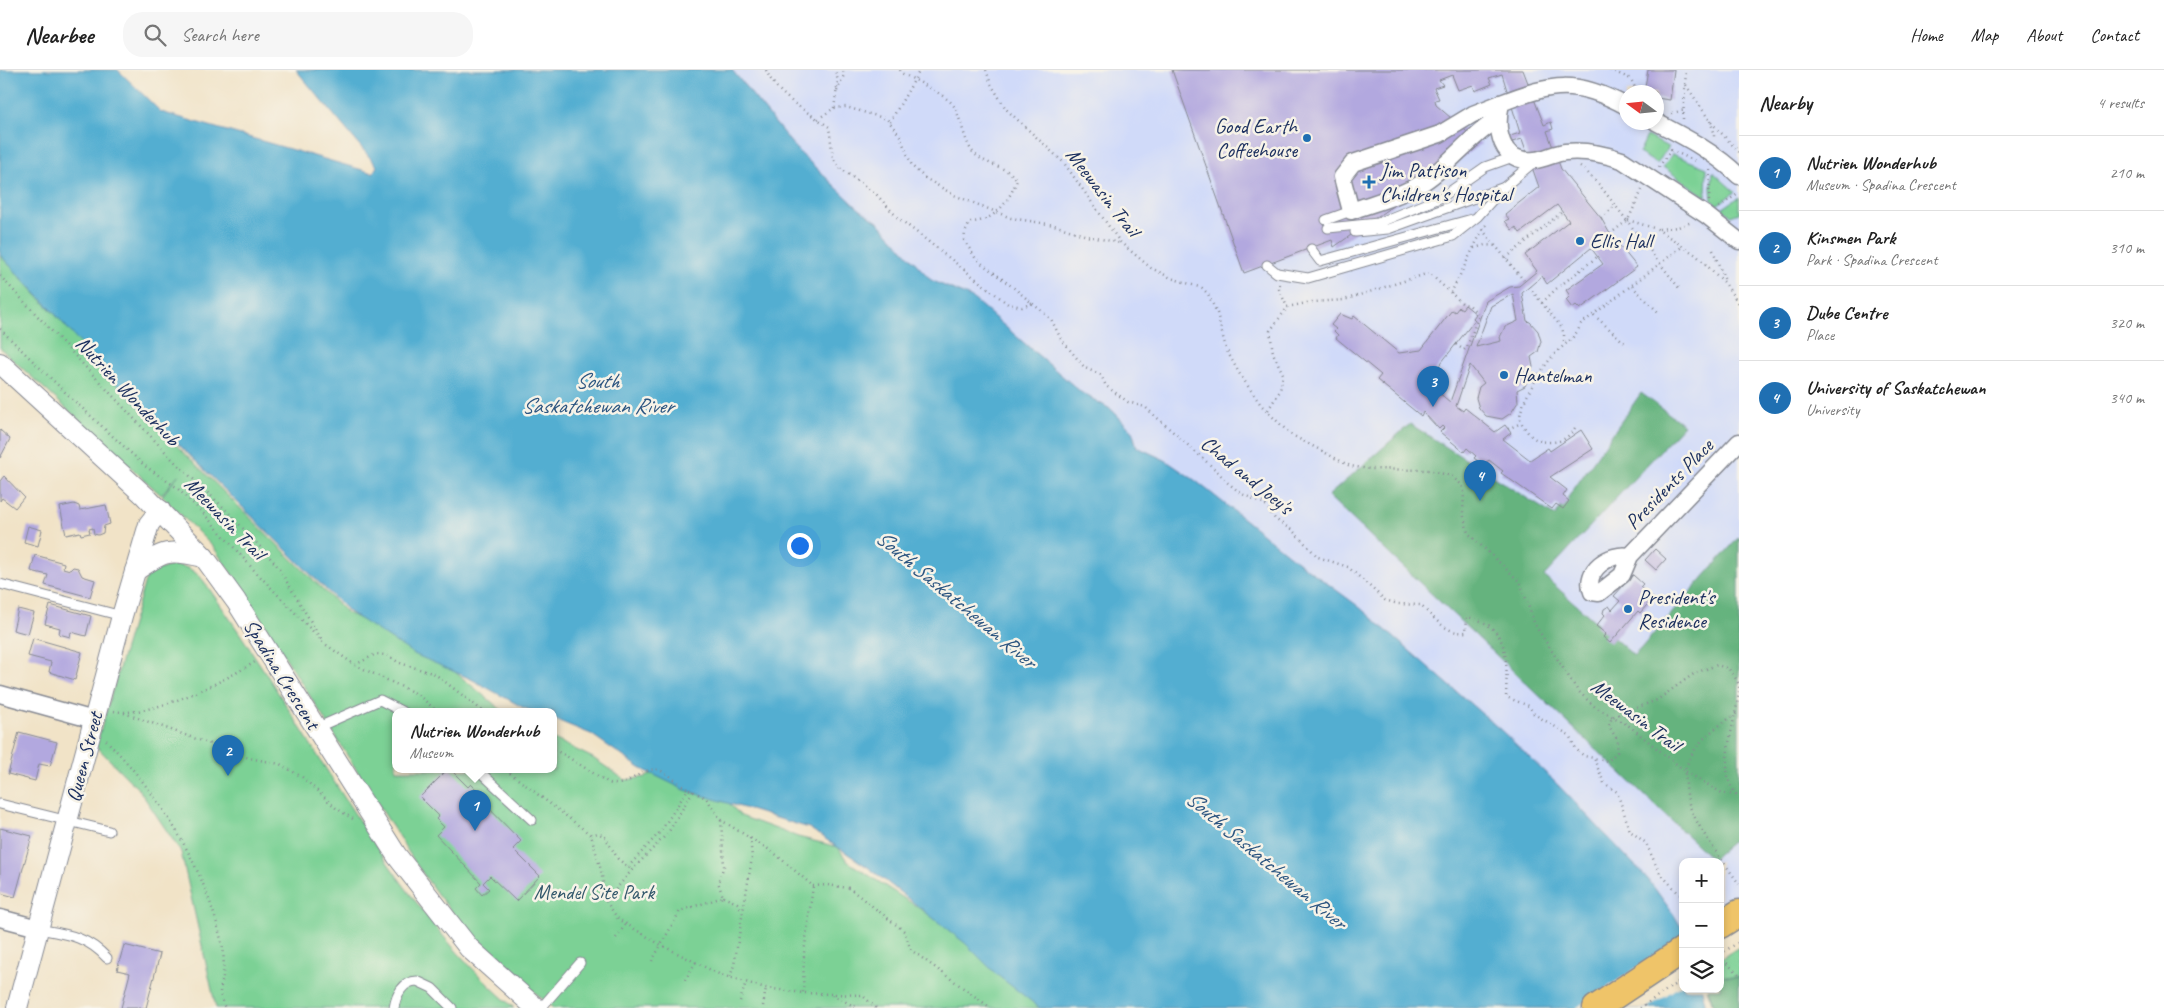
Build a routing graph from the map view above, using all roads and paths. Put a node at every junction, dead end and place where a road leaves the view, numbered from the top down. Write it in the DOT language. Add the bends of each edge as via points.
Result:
graph roads {
  1 [pos="766,70"];
  2 [pos="835,70"];
  3 [pos="844,70"];
  4 [pos="900,70"];
  5 [pos="920,70"];
  6 [pos="986,70"];
  7 [pos="1610,70"];
  8 [pos="1621,72"];
  9 [pos="914,80"];
  10 [pos="1686,84"];
  11 [pos="1634,85"];
  12 [pos="835,94"];
  13 [pos="1619,102"];
  14 [pos="1501,104"];
  15 [pos="834,108"];
  16 [pos="1685,110"];
  17 [pos="1664,117"];
  18 [pos="818,119"];
  19 [pos="1664,119"];
  20 [pos="1497,120"];
  21 [pos="890,122"];
  22 [pos="1739,152"];
  23 [pos="1513,157"];
  24 [pos="1536,160"];
  25 [pos="1576,166"];
  26 [pos="1739,176"];
  27 [pos="1645,185"];
  28 [pos="1503,188"];
  29 [pos="1616,205"];
  30 [pos="1352,211"];
  31 [pos="1562,212"];
  32 [pos="998,214"];
  33 [pos="1477,217"];
  34 [pos="1601,218"];
  35 [pos="1628,220"];
  36 [pos="1487,223"];
  37 [pos="1483,229"];
  38 [pos="1355,232"];
  39 [pos="1610,234"];
  40 [pos="1739,241"];
  41 [pos="1122,244"];
  42 [pos="1496,246"];
  43 [pos="1683,246"];
  44 [pos="1474,248"];
  45 [pos="1311,249"];
  46 [pos="1713,250"];
  47 [pos="1597,257"];
  48 [pos="1506,258"];
  49 [pos="1661,263"];
  50 [pos="1267,265"];
  51 [pos="1282,274"];
  52 [pos="0,276"];
  53 [pos="1525,282"];
  54 [pos="1725,283"];
  55 [pos="1632,286"];
  56 [pos="1529,287"];
  57 [pos="1679,288"];
  58 [pos="1451,293"];
  59 [pos="1033,303"];
  60 [pos="1542,303"];
  61 [pos="1739,305"];
  62 [pos="1287,307"];
  63 [pos="1658,312"];
  64 [pos="1594,315"];
  65 [pos="0,328"];
  66 [pos="1455,344"];
  67 [pos="1564,344"];
  68 [pos="1626,345"];
  69 [pos="0,363"];
  70 [pos="1268,410"];
  71 [pos="1521,424"];
  72 [pos="1575,428"];
  73 [pos="1508,429"];
  74 [pos="1739,442"];
  75 [pos="160,510"];
  76 [pos="1630,556"];
  77 [pos="204,557"];
  78 [pos="135,571"];
  79 [pos="0,584"];
  80 [pos="122,616"];
  81 [pos="324,644"];
  82 [pos="260,659"];
  83 [pos="355,665"];
  84 [pos="0,694"];
  85 [pos="395,708"];
  86 [pos="433,708"];
  87 [pos="479,708"];
  88 [pos="96,713"];
  89 [pos="124,713"];
  90 [pos="1738,713"];
  91 [pos="1612,718"];
  92 [pos="316,728"];
  93 [pos="106,739"];
  94 [pos="557,751"];
  95 [pos="1594,759"];
  96 [pos="1685,772"];
  97 [pos="481,773"];
  98 [pos="510,773"];
  99 [pos="688,789"];
  100 [pos="693,791"];
  101 [pos="1738,796"];
  102 [pos="0,804"];
  103 [pos="355,820"];
  104 [pos="532,820"];
  105 [pos="721,820"];
  106 [pos="67,822"];
  107 [pos="109,831"];
  108 [pos="591,835"];
  109 [pos="750,837"];
  110 [pos="628,867"];
  111 [pos="632,870"];
  112 [pos="1739,884"];
  113 [pos="813,886"];
  114 [pos="1679,894"];
  115 [pos="723,898"];
  116 [pos="606,901"];
  117 [pos="742,910"];
  118 [pos="1739,913"];
  119 [pos="0,918"];
  120 [pos="1724,923"];
  121 [pos="626,924"];
  122 [pos="38,928"];
  123 [pos="1739,929"];
  124 [pos="616,938"];
  125 [pos="1724,939"];
  126 [pos="1739,942"];
  127 [pos="661,945"];
  128 [pos="1724,952"];
  129 [pos="1679,953"];
  130 [pos="108,958"];
  131 [pos="1724,959"];
  132 [pos="652,961"];
  133 [pos="696,962"];
  134 [pos="580,963"];
  135 [pos="1679,969"];
  136 [pos="1739,974"];
  137 [pos="730,977"];
  138 [pos="685,980"];
  139 [pos="746,982"];
  140 [pos="1679,982"];
  141 [pos="766,988"];
  142 [pos="830,993"];
  143 [pos="803,994"];
  144 [pos="740,1001"];
  145 [pos="763,1006"];
  146 [pos="17,1008"];
  147 [pos="225,1008"];
  148 [pos="394,1008"];
  149 [pos="452,1008"];
  150 [pos="536,1008"];
  151 [pos="541,1008"];
  152 [pos="858,1008"];
  153 [pos="876,1008"];
  154 [pos="991,1008"];
  155 [pos="1596,1008"];
  156 [pos="1620,1008"];
  157 [pos="1640,1008"];
  1 -- 18 [label="path" via="785,96"];
  2 -- 12 [label="path" via="838,81"];
  3 -- 12 [label="path"];
  4 -- 9 [label="path"];
  5 -- 9 [label="path"];
  6 -- 41 [label="path, Meewasin Trail" via="1006,109 1064,163"];
  7 -- 8 [label="path"];
  8 -- 11 [label="path"];
  9 -- 21 [label="path"];
  9 -- 32 [label="path" via="954,105 972,151 1017,180"];
  10 -- 22 [label="path" via="1710,121"];
  12 -- 15 [label="path"];
  13 -- 14 [label="street" via="1575,87 1544,88"];
  14 -- 20 [label="street"];
  14 -- 30 [label="street" via="1473,114 1440,134 1353,163 1342,177"];
  15 -- 18 [label="path"];
  15 -- 21 [label="path" via="846,107"];
  16 -- 17 [label="path"];
  18 -- 59 [label="path" via="829,127 833,158 841,169 876,194 897,217 1008,304 1022,307"];
  19 -- 26 [label="street"];
  20 -- 23 [label="street" via="1500,138"];
  20 -- 30 [label="street" via="1482,129 1462,150 1417,186"];
  21 -- 32 [label="path" via="900,136 912,166 925,178"];
  23 -- 24 [label="street"];
  23 -- 30 [label="lane" via="1485,167 1442,197 1378,223 1327,224"];
  24 -- 28 [label="lane"];
  24 -- 40 [label="street" via="1564,152 1622,160 1706,214"];
  25 -- 29 [label="path" via="1586,171"];
  27 -- 35 [label="path"];
  28 -- 33 [label="lane"];
  28 -- 38 [label="lane" via="1388,230"];
  29 -- 34 [label="path"];
  29 -- 35 [label="path"];
  31 -- 48 [label="path"];
  32 -- 41 [label="path"];
  32 -- 59 [label="path, Chad and Joey's" via="980,222 970,222 965,233 966,246 976,259"];
  33 -- 45 [label="lane" via="1320,261"];
  33 -- 51 [label="lane" via="1454,236 1308,278"];
  35 -- 39 [label="path"];
  35 -- 43 [label="path" via="1657,229"];
  35 -- 49 [label="path"];
  36 -- 37 [label="path"];
  37 -- 42 [label="path"];
  37 -- 44 [label="path"];
  41 -- 70 [label="path, Meewasin Trail" via="1151,268 1202,288 1208,294 1217,313 1226,349 1247,386"];
  42 -- 44 [label="path"];
  42 -- 48 [label="path"];
  43 -- 49 [label="path"];
  43 -- 54 [label="path"];
  44 -- 58 [label="path"];
  46 -- 54 [label="path"];
  47 -- 60 [label="path"];
  48 -- 53 [label="path"];
  49 -- 55 [label="path"];
  49 -- 57 [label="path"];
  50 -- 51 [label="lane"];
  51 -- 62 [label="path" via="1279,289"];
  52 -- 81 [label="path, Nutrien Wonderhub" via="276,564"];
  54 -- 61 [label="path"];
  55 -- 63 [label="path"];
  55 -- 64 [label="path"];
  56 -- 60 [label="path"];
  58 -- 62 [label="path" via="1429,273 1344,300"];
  58 -- 66 [label="path" via="1479,315 1467,347 1464,350"];
  59 -- 95 [label="path, Chad and Joey's" via="1051,319 1061,339 1085,368 1102,375 1106,386 1128,402 1145,407 1242,494 1266,504 1275,519 1293,531 1318,557 1348,567 1385,600 1420,605 1447,630 1456,634 1466,632 1467,617 1488,625 1503,643 1507,655 1506,697 1529,706 1534,714 1569,735 1584,756"];
  60 -- 67 [label="path" via="1562,328"];
  62 -- 70 [label="path" via="1270,331 1273,353 1283,374 1280,391"];
  64 -- 67 [label="path" via="1581,324 1571,342"];
  64 -- 68 [label="path"];
  65 -- 81 [label="path, Meewasin Trail" via="145,466 176,487 199,509"];
  67 -- 71 [label="path" via="1533,385 1522,406"];
  69 -- 75 [label="street, Spadina Crescent"];
  70 -- 91 [label="path, Meewasin Trail" via="1290,434 1350,466 1430,470 1443,473 1462,485 1468,533 1520,582 1535,625 1578,691"];
  71 -- 72 [label="path" via="1538,441 1548,442 1566,439"];
  71 -- 73 [label="path"];
  74 -- 76 [label="street, Presidents Place"];
  75 -- 77 [label="street, Spadina Crescent"];
  75 -- 78 [label="street, Queen Street" via="149,524"];
  77 -- 78 [label="street" via="175,551 161,553"];
  77 -- 92 [label="street, Spadina Crescent" via="236,601"];
  78 -- 80 [label="street, Queen Street"];
  79 -- 80 [label="lane"];
  80 -- 88 [label="street, Queen Street"];
  81 -- 83 [label="path, Meewasin Trail"];
  82 -- 89 [label="path" via="231,676 174,701"];
  83 -- 86 [label="path, Meewasin Trail" via="417,694"];
  83 -- 87 [label="path" via="376,654 386,655 435,674"];
  84 -- 88 [label="street"];
  85 -- 92 [label="lane" via="380,700"];
  88 -- 89 [label="path"];
  88 -- 106 [label="street, Queen Street"];
  89 -- 103 [label="path" via="249,758 280,764 302,777 336,808"];
  90 -- 91 [label="path" via="1739,684 1729,669 1717,665 1695,673 1658,700"];
  90 -- 96 [label="path" via="1715,728 1699,744 1689,756"];
  90 -- 101 [label="path" via="1730,750 1729,774 1732,791"];
  91 -- 95 [label="path" via="1609,726 1618,741 1617,752 1608,761"];
  91 -- 96 [label="path, Meewasin Trail" via="1628,725"];
  92 -- 150 [label="street, Spadina Crescent" via="376,826 421,888 469,948"];
  93 -- 147 [label="path" via="143,782 186,845 217,922 223,948 224,974 220,993"];
  94 -- 99 [label="path" via="609,783 623,784 648,770 657,769"];
  95 -- 114 [label="path" via="1604,783 1616,792 1630,831 1646,843 1659,872"];
  96 -- 101 [label="path" via="1722,793"];
  96 -- 112 [label="path, Meewasin Trail" via="1690,806"];
  97 -- 104 [label="lane"];
  98 -- 108 [label="path"];
  99 -- 100 [label="path"];
  99 -- 110 [label="path" via="661,831"];
  100 -- 105 [label="path" via="706,798"];
  100 -- 111 [label="path" via="668,833"];
  102 -- 106 [label="lane"];
  105 -- 109 [label="path"];
  105 -- 115 [label="path" via="724,866 718,882"];
  106 -- 107 [label="lane"];
  106 -- 122 [label="street, Queen Street"];
  108 -- 110 [label="path" via="598,833 605,837 618,859"];
  108 -- 116 [label="path"];
  109 -- 113 [label="path"];
  109 -- 117 [label="path" via="752,858"];
  110 -- 111 [label="path"];
  111 -- 116 [label="path"];
  113 -- 143 [label="path" via="804,953"];
  113 -- 154 [label="path" via="849,888 904,931 911,950"];
  115 -- 117 [label="path" via="737,903"];
  115 -- 127 [label="path" via="680,911"];
  116 -- 121 [label="path" via="618,919"];
  117 -- 137 [label="path"];
  118 -- 120 [label="main road"];
  119 -- 122 [label="street"];
  121 -- 124 [label="path"];
  121 -- 127 [label="path"];
  122 -- 130 [label="lane" via="89,941"];
  122 -- 146 [label="street, Queen Street"];
  123 -- 125 [label="main road"];
  126 -- 128 [label="path"];
  127 -- 132 [label="path"];
  127 -- 133 [label="path"];
  129 -- 155 [label="main road"];
  131 -- 136 [label="path"];
  133 -- 137 [label="path"];
  133 -- 138 [label="path"];
  134 -- 151 [label="lane"];
  135 -- 156 [label="main road"];
  137 -- 139 [label="path"];
  139 -- 141 [label="path"];
  139 -- 144 [label="path"];
  140 -- 157 [label="path"];
  141 -- 143 [label="path"];
  141 -- 145 [label="path"];
  142 -- 143 [label="path"];
  142 -- 152 [label="path"];
  142 -- 153 [label="path" via="862,995"];
  148 -- 149 [label="lane" via="398,993 406,984 417,981 432,988"];
}
